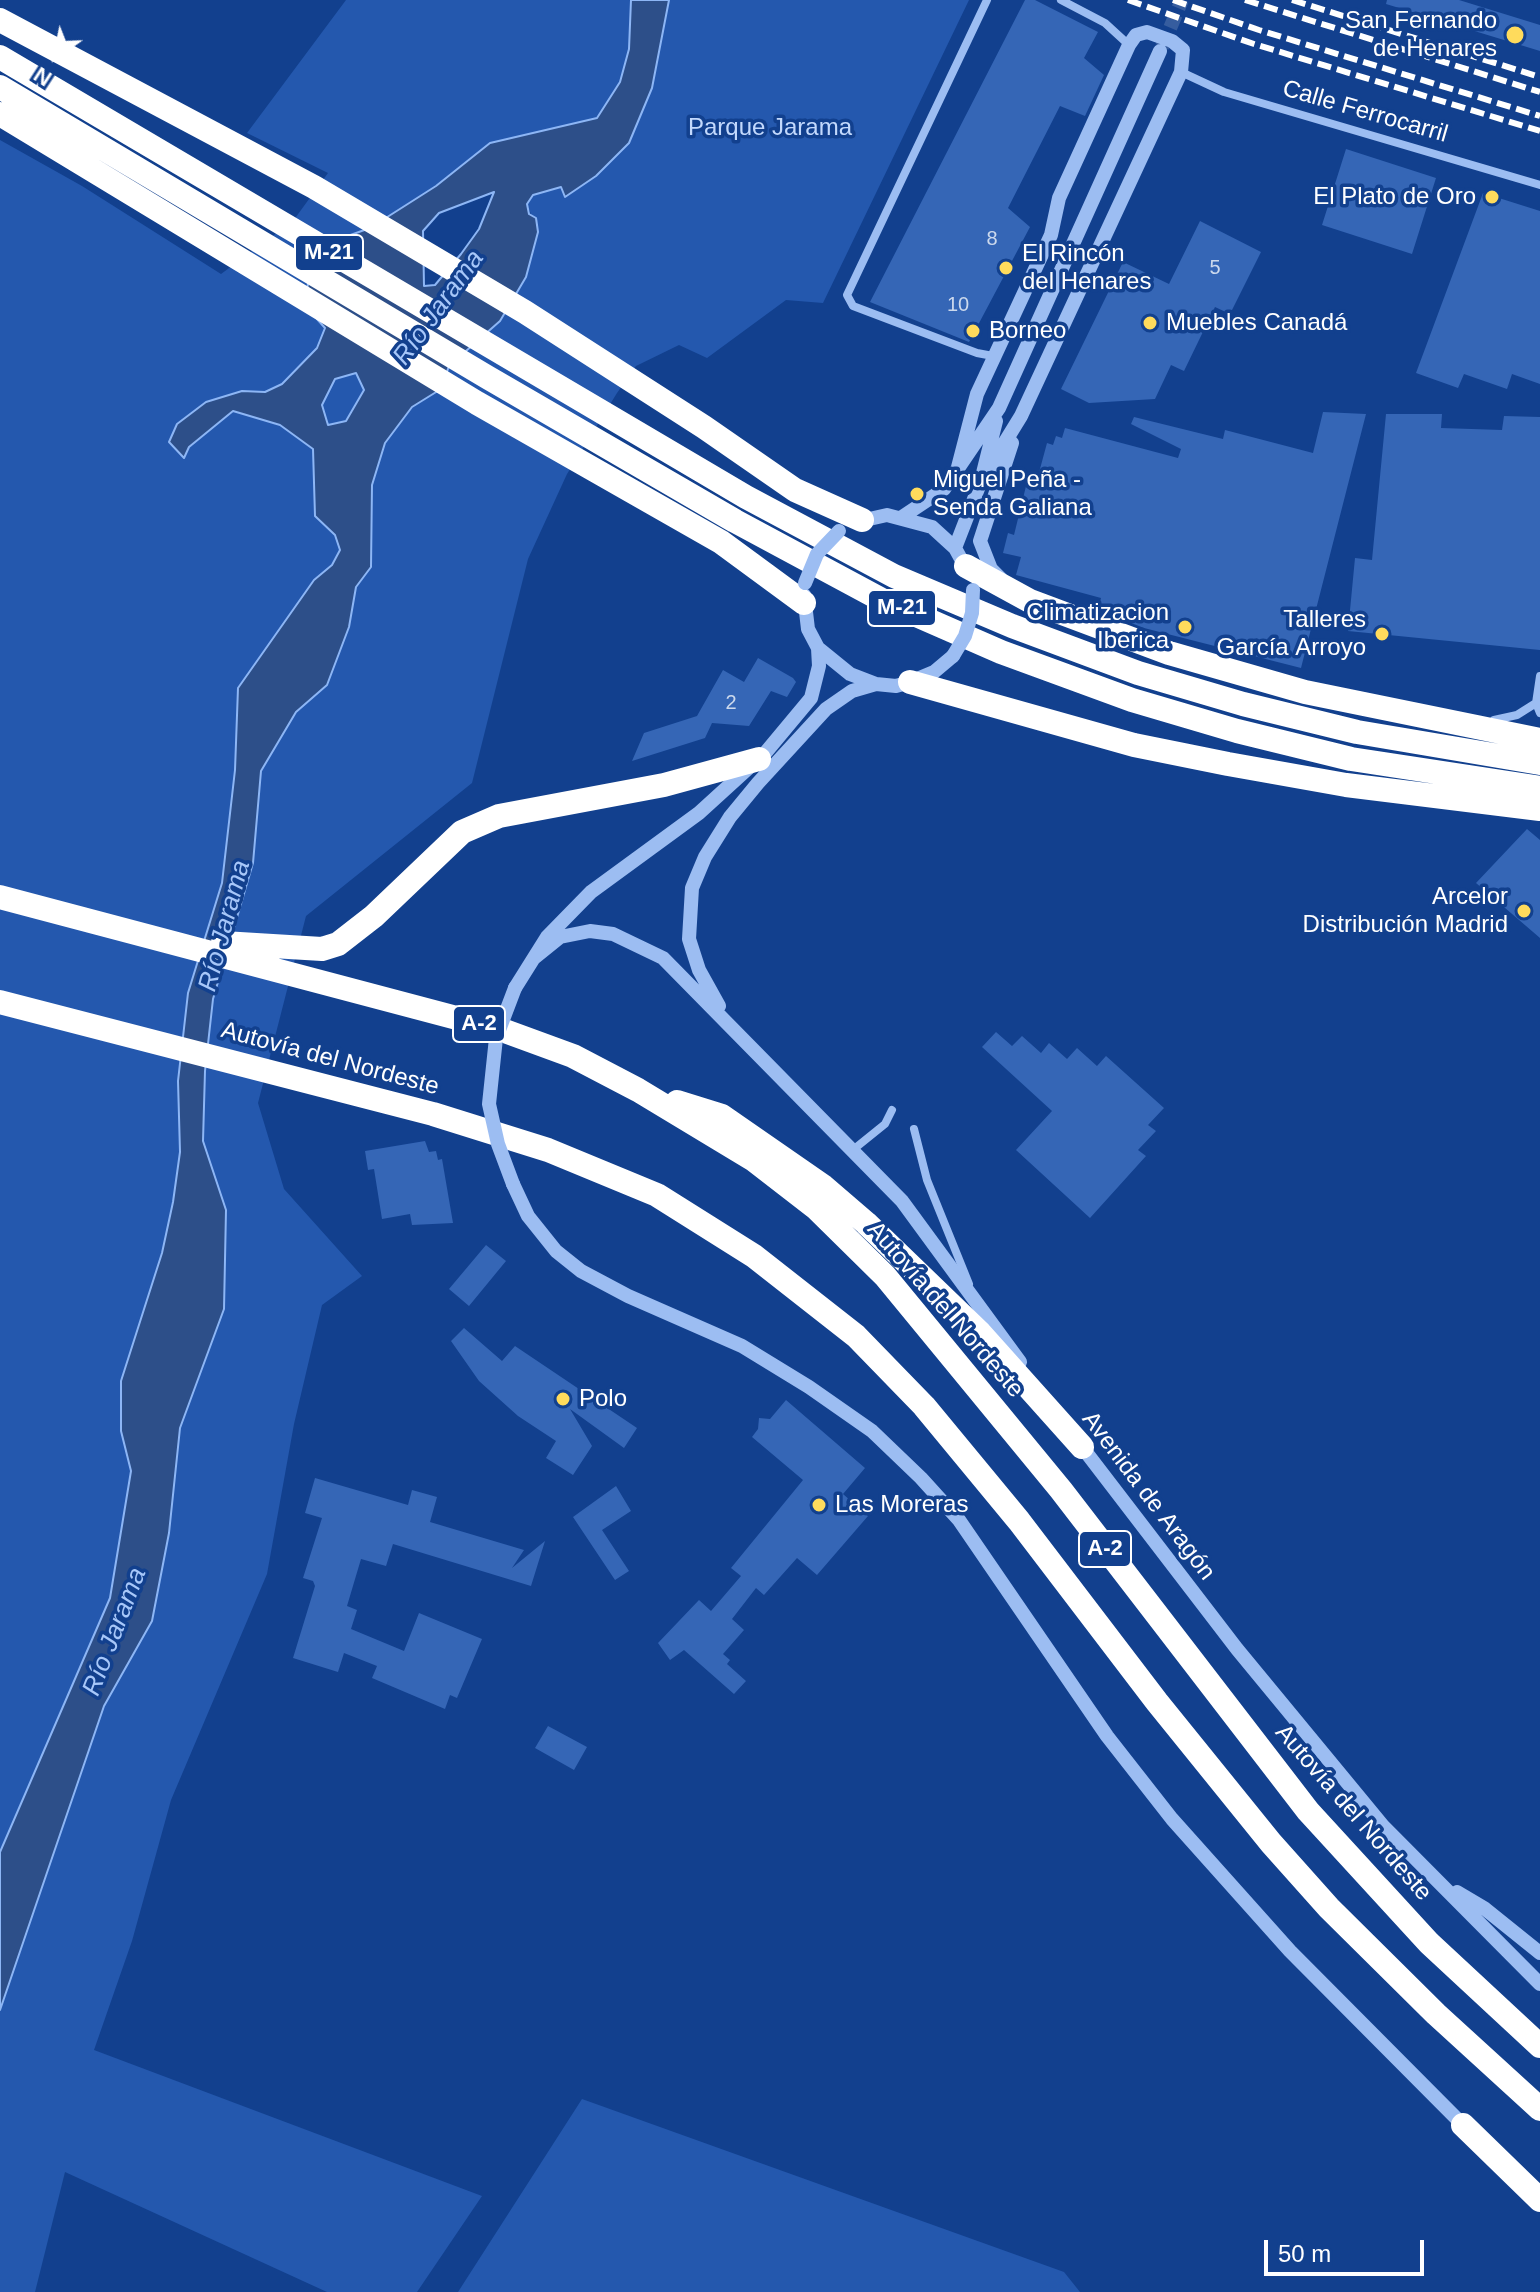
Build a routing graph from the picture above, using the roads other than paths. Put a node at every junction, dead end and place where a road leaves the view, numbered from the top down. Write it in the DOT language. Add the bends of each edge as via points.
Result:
graph roads {
  1 [pos="987,0"];
  2 [pos="1061,0"];
  3 [pos="0,20"];
  4 [pos="1129,45"];
  5 [pos="1160,51"];
  6 [pos="0,57"];
  7 [pos="1181,72"];
  8 [pos="0,87"];
  9 [pos="0,114"];
  10 [pos="1540,185"];
  11 [pos="993,356"];
  12 [pos="999,408"];
  13 [pos="1021,416"];
  14 [pos="957,471"];
  15 [pos="981,481"];
  16 [pos="902,517"];
  17 [pos="862,520"];
  18 [pos="965,568"];
  19 [pos="804,593"];
  20 [pos="1030,601"];
  21 [pos="818,648"];
  22 [pos="1540,676"];
  23 [pos="910,682"];
  24 [pos="876,684"];
  25 [pos="1536,703"];
  26 [pos="1540,713"];
  27 [pos="1422,715"];
  28 [pos="1540,740"];
  29 [pos="759,759"];
  30 [pos="1540,763"];
  31 [pos="1540,788"];
  32 [pos="1540,809"];
  33 [pos="0,897"];
  34 [pos="157,938"];
  35 [pos="534,958"];
  36 [pos="0,1002"];
  37 [pos="731,1027"];
  38 [pos="638,1090"];
  39 [pos="892,1110"];
  40 [pos="914,1129"];
  41 [pos="854,1149"];
  42 [pos="977,1304"];
  43 [pos="1082,1447"];
  44 [pos="1439,1882"];
  45 [pos="1540,1953"];
  46 [pos="1540,1984"];
  47 [pos="1540,2046"];
  48 [pos="1540,2109"];
  49 [pos="1463,2125"];
  50 [pos="1540,2200"];
  51 [pos="1540,2213"];
  1 -- 11 [label="street" via="847,295 853,306"];
  2 -- 4 [label="street" via="1105,23"];
  3 -- 17 [label="highway" via="314,187 525,312 795,490"];
  4 -- 7 [label="street" via="1136,35 1147,32 1172,41 1183,50"];
  4 -- 11 [label="street" via="1059,198 1051,235"];
  5 -- 12 [label="street"];
  6 -- 30 [label="highway, M-21" via="502,355 894,576 1138,673 1243,704 1357,732"];
  7 -- 10 [label="street, Calle Ferrocarril" via="1224,92"];
  7 -- 13 [label="street"];
  8 -- 31 [label="highway, M-21" via="487,377 855,585 1001,652 1237,731 1351,759"];
  9 -- 19 [label="highway" via="477,403"];
  11 -- 14 [label="street"];
  12 -- 14 [label="street"];
  12 -- 15 [label="street"];
  13 -- 15 [label="street"];
  13 -- 20 [label="street" via="980,541 991,569"];
  14 -- 16 [label="street" via="925,504"];
  15 -- 18 [label="street"];
  16 -- 17 [label="street"];
  16 -- 18 [label="street" via="932,527"];
  17 -- 19 [label="street, bridge" via="839,531 817,554"];
  18 -- 20 [label="highway"];
  18 -- 23 [label="street, bridge" via="972,613 965,636 934,672"];
  19 -- 21 [label="street" via="808,629"];
  20 -- 27 [label="highway" via="1199,662 1305,692"];
  21 -- 24 [label="street" via="850,674"];
  21 -- 29 [label="street" via="811,698"];
  22 -- 25 [label="street"];
  23 -- 24 [label="street"];
  23 -- 32 [label="highway" via="1134,745 1228,764"];
  24 -- 37 [label="street, Avenida de Aragón" via="852,691 826,709 749,794 705,857 691,897 689,939 699,970"];
  25 -- 26 [label="street"];
  25 -- 27 [label="street" via="1502,720"];
  27 -- 28 [label="highway"];
  29 -- 34 [label="highway" via="664,785 499,816 462,832 374,916 338,944 322,949"];
  29 -- 35 [label="street" via="699,813 591,892"];
  33 -- 34 [label="highway, Autovía del Nordeste / A-2"];
  34 -- 38 [label="highway, Autovía del Nordeste / A-2" via="502,1030 573,1056"];
  35 -- 37 [label="street, Avenida de Aragón" via="549,943 572,933 613,934 663,958"];
  35 -- 49 [label="street, bridge" via="515,988 496,1038 489,1104 498,1144 528,1216 556,1251 581,1271 742,1346 872,1431 921,1478 959,1520 1107,1736 1172,1819 1290,1951"];
  36 -- 48 [label="highway, Autovía del Nordeste / A-2" via="433,1114 548,1150 657,1195 707,1224 856,1336 924,1406 1290,1865 1436,2014"];
  37 -- 41 [label="street, Avenida de Aragón"];
  38 -- 43 [label="highway" via="722,1116 823,1186 980,1333"];
  38 -- 47 [label="highway, Autovía del Nordeste / A-2" via="754,1160 816,1208 885,1276 1061,1490 1308,1811 1429,1943"];
  39 -- 41 [label="street" via="885,1124"];
  40 -- 42 [label="street" via="927,1180"];
  41 -- 42 [label="street, Avenida de Aragón" via="902,1201"];
  42 -- 43 [label="street, Avenida de Aragón"];
  43 -- 44 [label="street, Avenida de Aragón" via="1237,1649 1383,1826"];
  44 -- 45 [label="street" via="1484,1908"];
  44 -- 46 [label="street, Avenida de Aragón"];
  49 -- 50 [label="highway"];
  49 -- 51 [label="street"];
}
